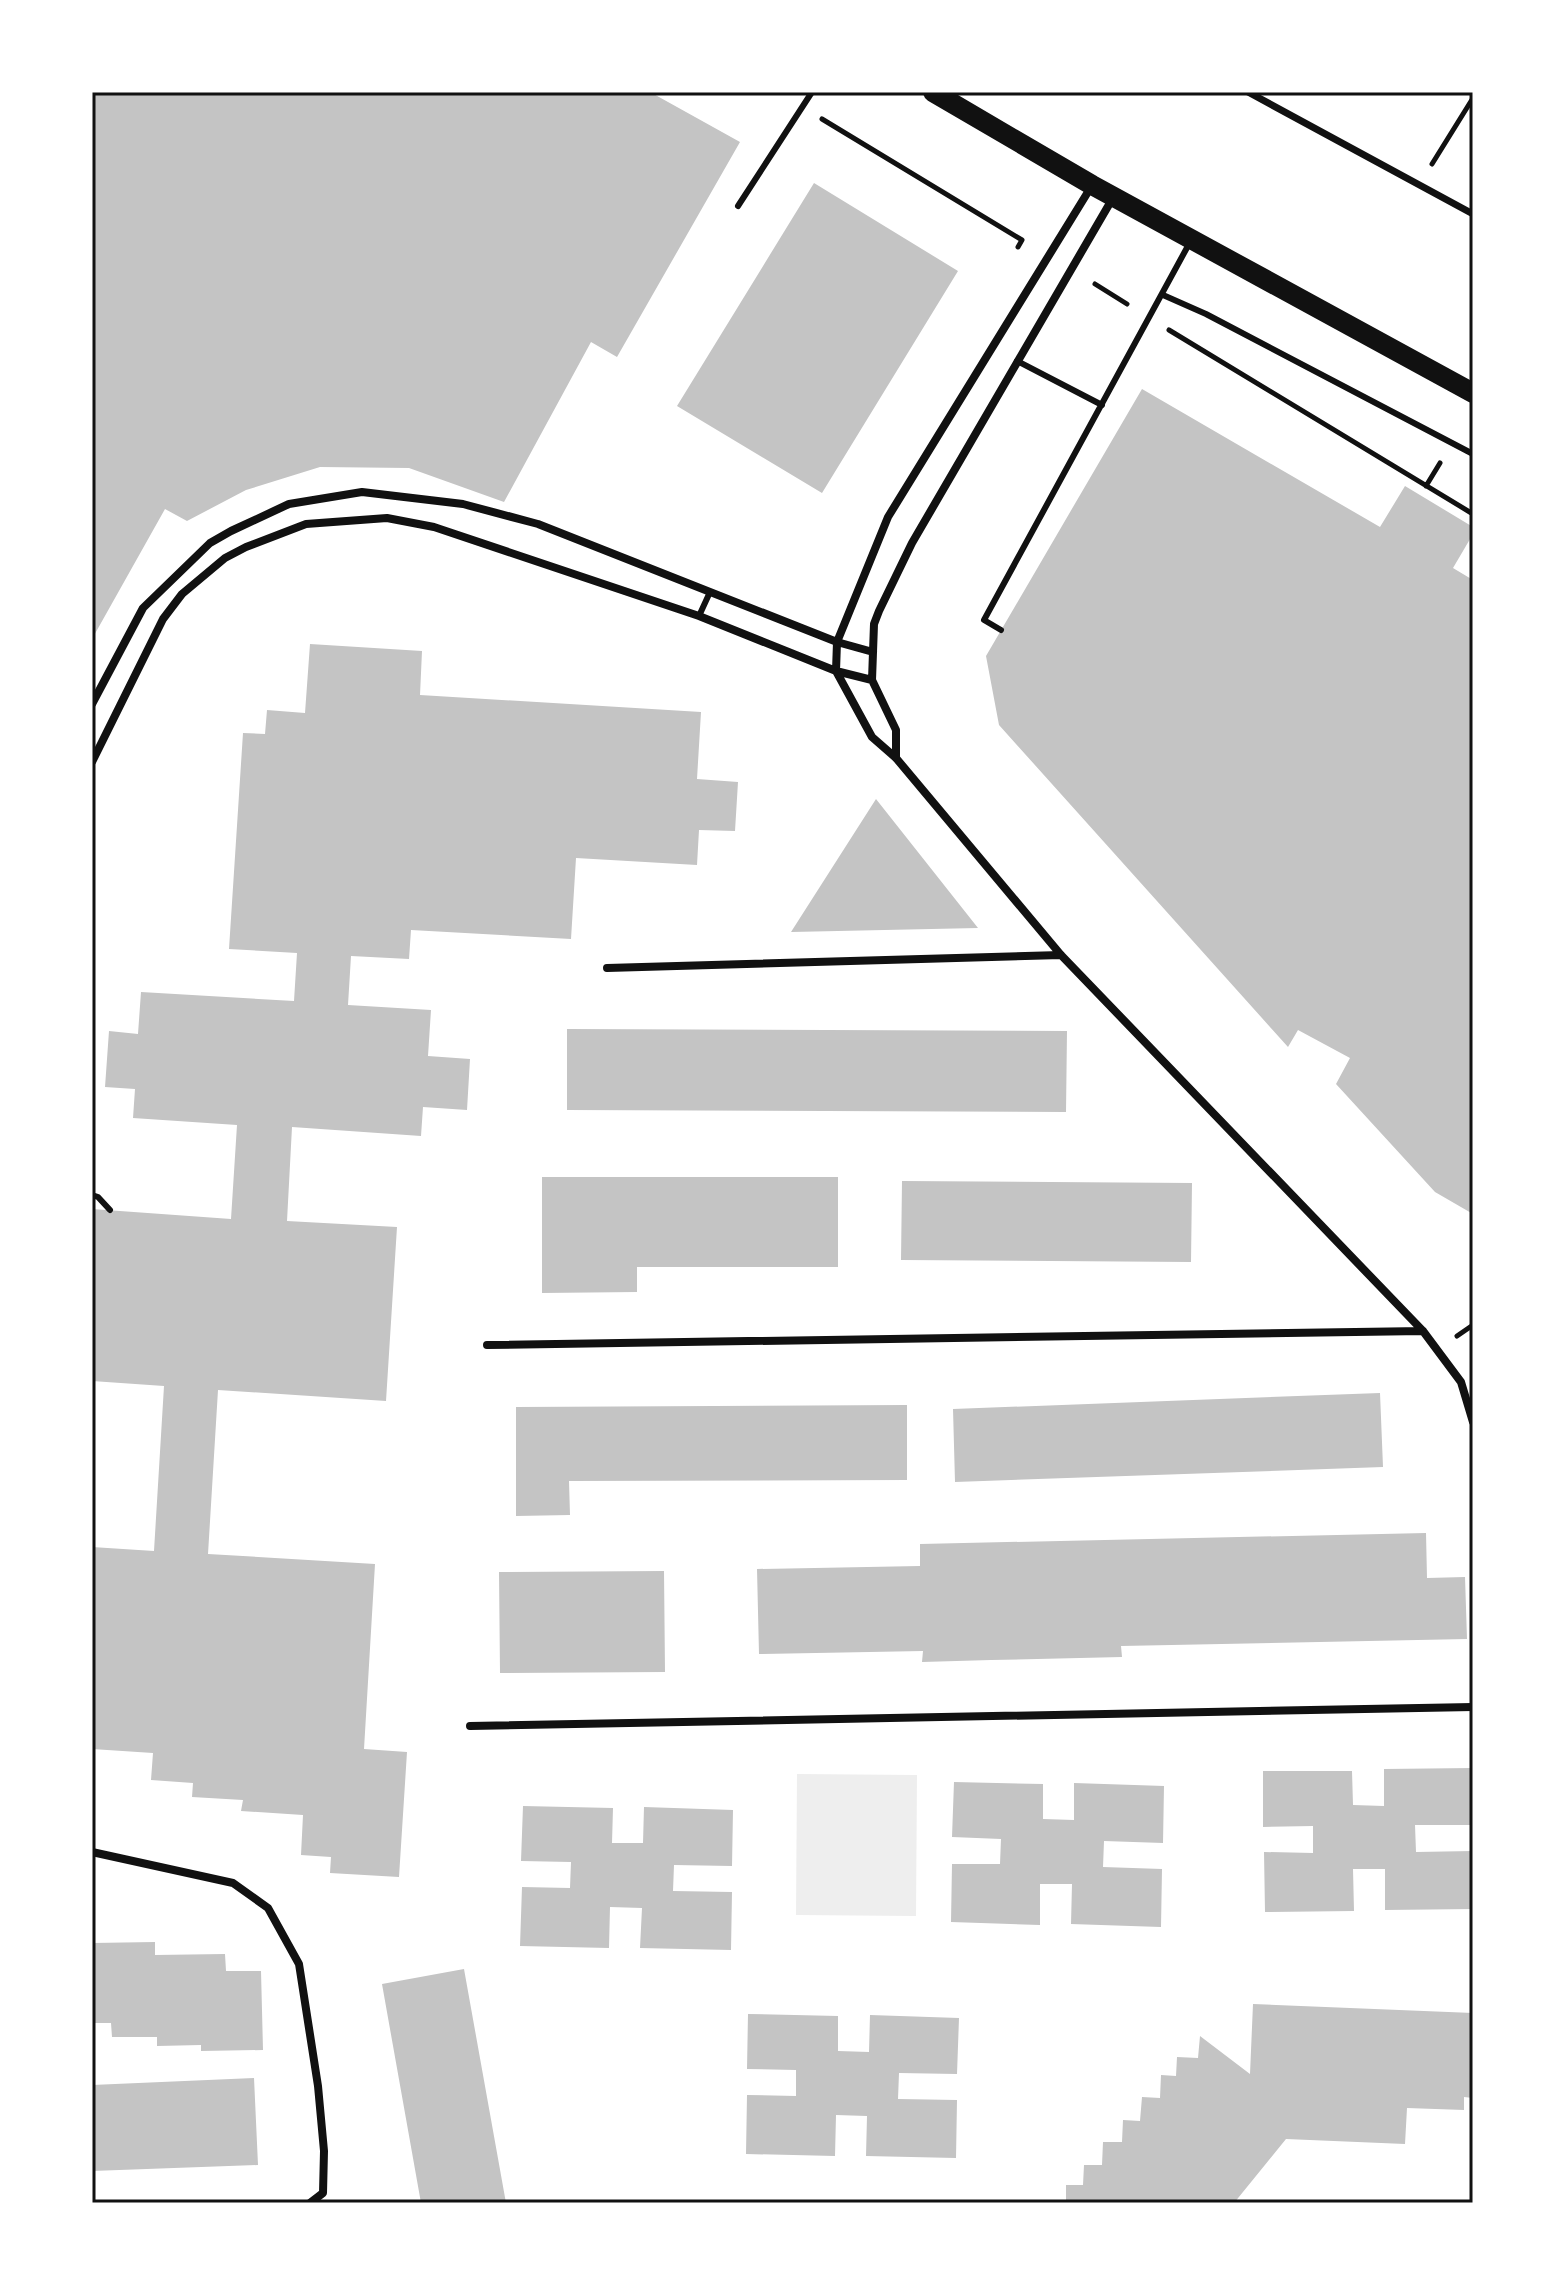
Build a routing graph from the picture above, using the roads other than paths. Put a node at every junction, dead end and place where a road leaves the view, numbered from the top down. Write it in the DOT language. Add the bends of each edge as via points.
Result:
graph roads {
  1 [pos="812,92"];
  2 [pos="933,92"];
  3 [pos="1248,92"];
  4 [pos="1092,185"];
  5 [pos="1114,196"];
  6 [pos="738,206"];
  7 [pos="1473,214"];
  8 [pos="1192,239"];
  9 [pos="1163,295"];
  10 [pos="1017,361"];
  11 [pos="1473,393"];
  12 [pos="1102,405"];
  13 [pos="1473,454"];
  14 [pos="710,592"];
  15 [pos="699,616"];
  16 [pos="1001,630"];
  17 [pos="837,642"];
  18 [pos="873,652"];
  19 [pos="836,671"];
  20 [pos="872,680"];
  21 [pos="92,703"];
  22 [pos="896,758"];
  23 [pos="92,762"];
  24 [pos="1061,955"];
  25 [pos="607,968"];
  26 [pos="92,1195"];
  27 [pos="110,1210"];
  28 [pos="1423,1331"];
  29 [pos="487,1345"];
  30 [pos="1473,1422"];
  31 [pos="1473,1707"];
  32 [pos="470,1726"];
  33 [pos="92,1852"];
  34 [pos="310,2203"];
  1 -- 6 [label="lane"];
  2 -- 4 [label="main road"];
  3 -- 7 [label="street"];
  4 -- 5 [label="main road"];
  4 -- 17 [label="street" via="888,517"];
  5 -- 8 [label="main road"];
  5 -- 10 [label="street"];
  8 -- 9 [label="lane"];
  8 -- 11 [label="main road"];
  9 -- 12 [label="lane"];
  9 -- 13 [label="lane"];
  10 -- 12 [label="lane"];
  10 -- 18 [label="street" via="912,543 874,624"];
  12 -- 16 [label="lane" via="984,620"];
  14 -- 15 [label="lane"];
  14 -- 17 [label="street"];
  14 -- 21 [label="street" via="538,524 463,504 362,492 289,504 210,543 143,608"];
  15 -- 19 [label="street"];
  15 -- 23 [label="street" via="434,527 387,518 306,524 225,558 182,594 163,619"];
  17 -- 18 [label="street"];
  17 -- 19 [label="street"];
  18 -- 20 [label="street"];
  19 -- 20 [label="street"];
  19 -- 22 [label="street" via="872,737"];
  20 -- 22 [label="street" via="896,730"];
  22 -- 24 [label="street"];
  24 -- 25 [label="street"];
  24 -- 28 [label="street"];
  26 -- 27 [label="lane"];
  28 -- 29 [label="street"];
  28 -- 30 [label="street" via="1461,1382"];
  31 -- 32 [label="street"];
  33 -- 34 [label="street" via="233,1883 268,1908 299,1964 318,2086 323,2193"];
}
